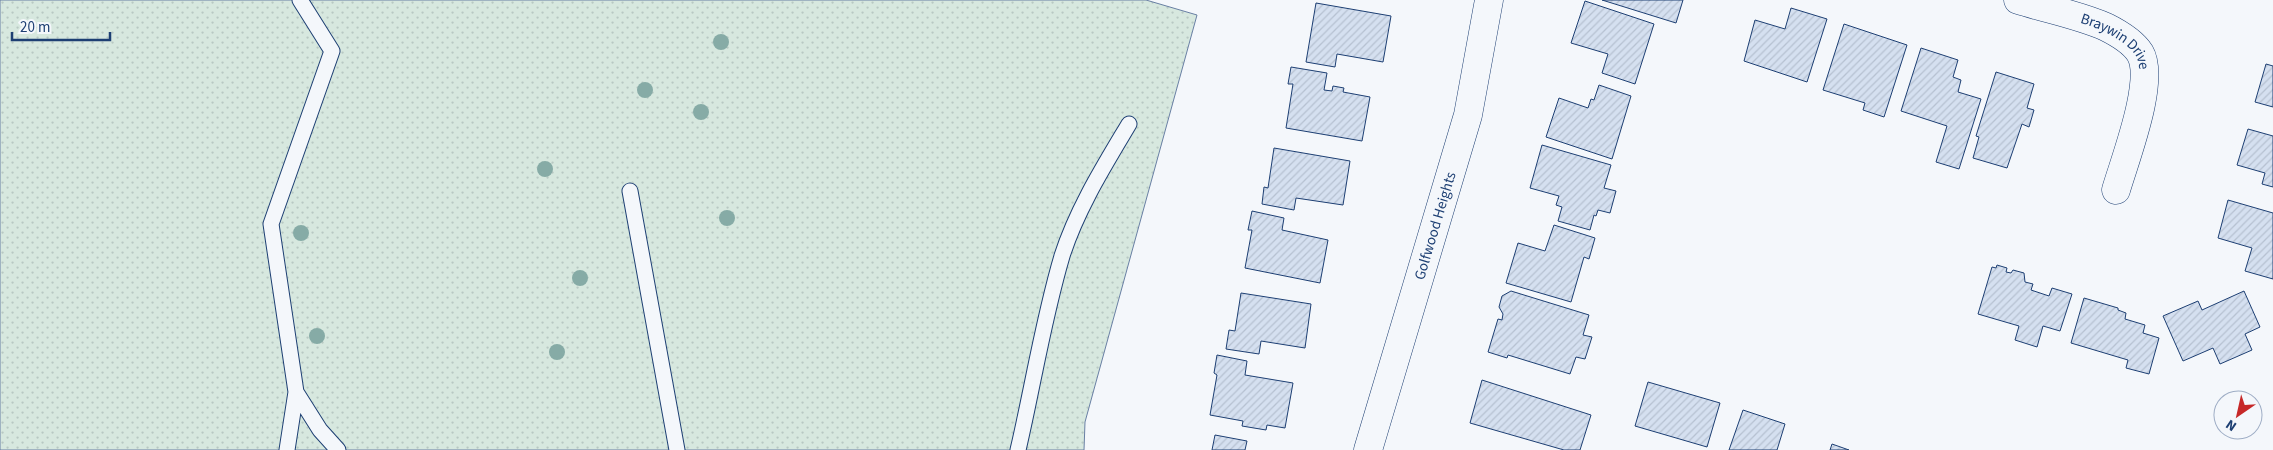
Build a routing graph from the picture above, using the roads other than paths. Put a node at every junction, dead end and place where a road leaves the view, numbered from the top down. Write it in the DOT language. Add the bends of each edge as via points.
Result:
graph roads {
  1 [pos="300,0"];
  2 [pos="1489,0"];
  3 [pos="2018,0"];
  4 [pos="1129,124"];
  5 [pos="2116,190"];
  6 [pos="630,191"];
  7 [pos="296,392"];
  8 [pos="286,450"];
  9 [pos="338,450"];
  10 [pos="677,450"];
  11 [pos="1018,450"];
  12 [pos="1368,450"];
  1 -- 7 [label="lane" via="332,51 271,224"];
  2 -- 12 [label="street, Golfwood Heights" via="1468,115"];
  3 -- 5 [label="street, Braywin Drive" via="2106,27 2140,53 2145,69 2145,91"];
  4 -- 11 [label="lane" via="1088,193 1063,255 1045,321"];
  6 -- 10 [label="lane"];
  7 -- 8 [label="lane"];
  7 -- 9 [label="lane" via="320,430"];
}
